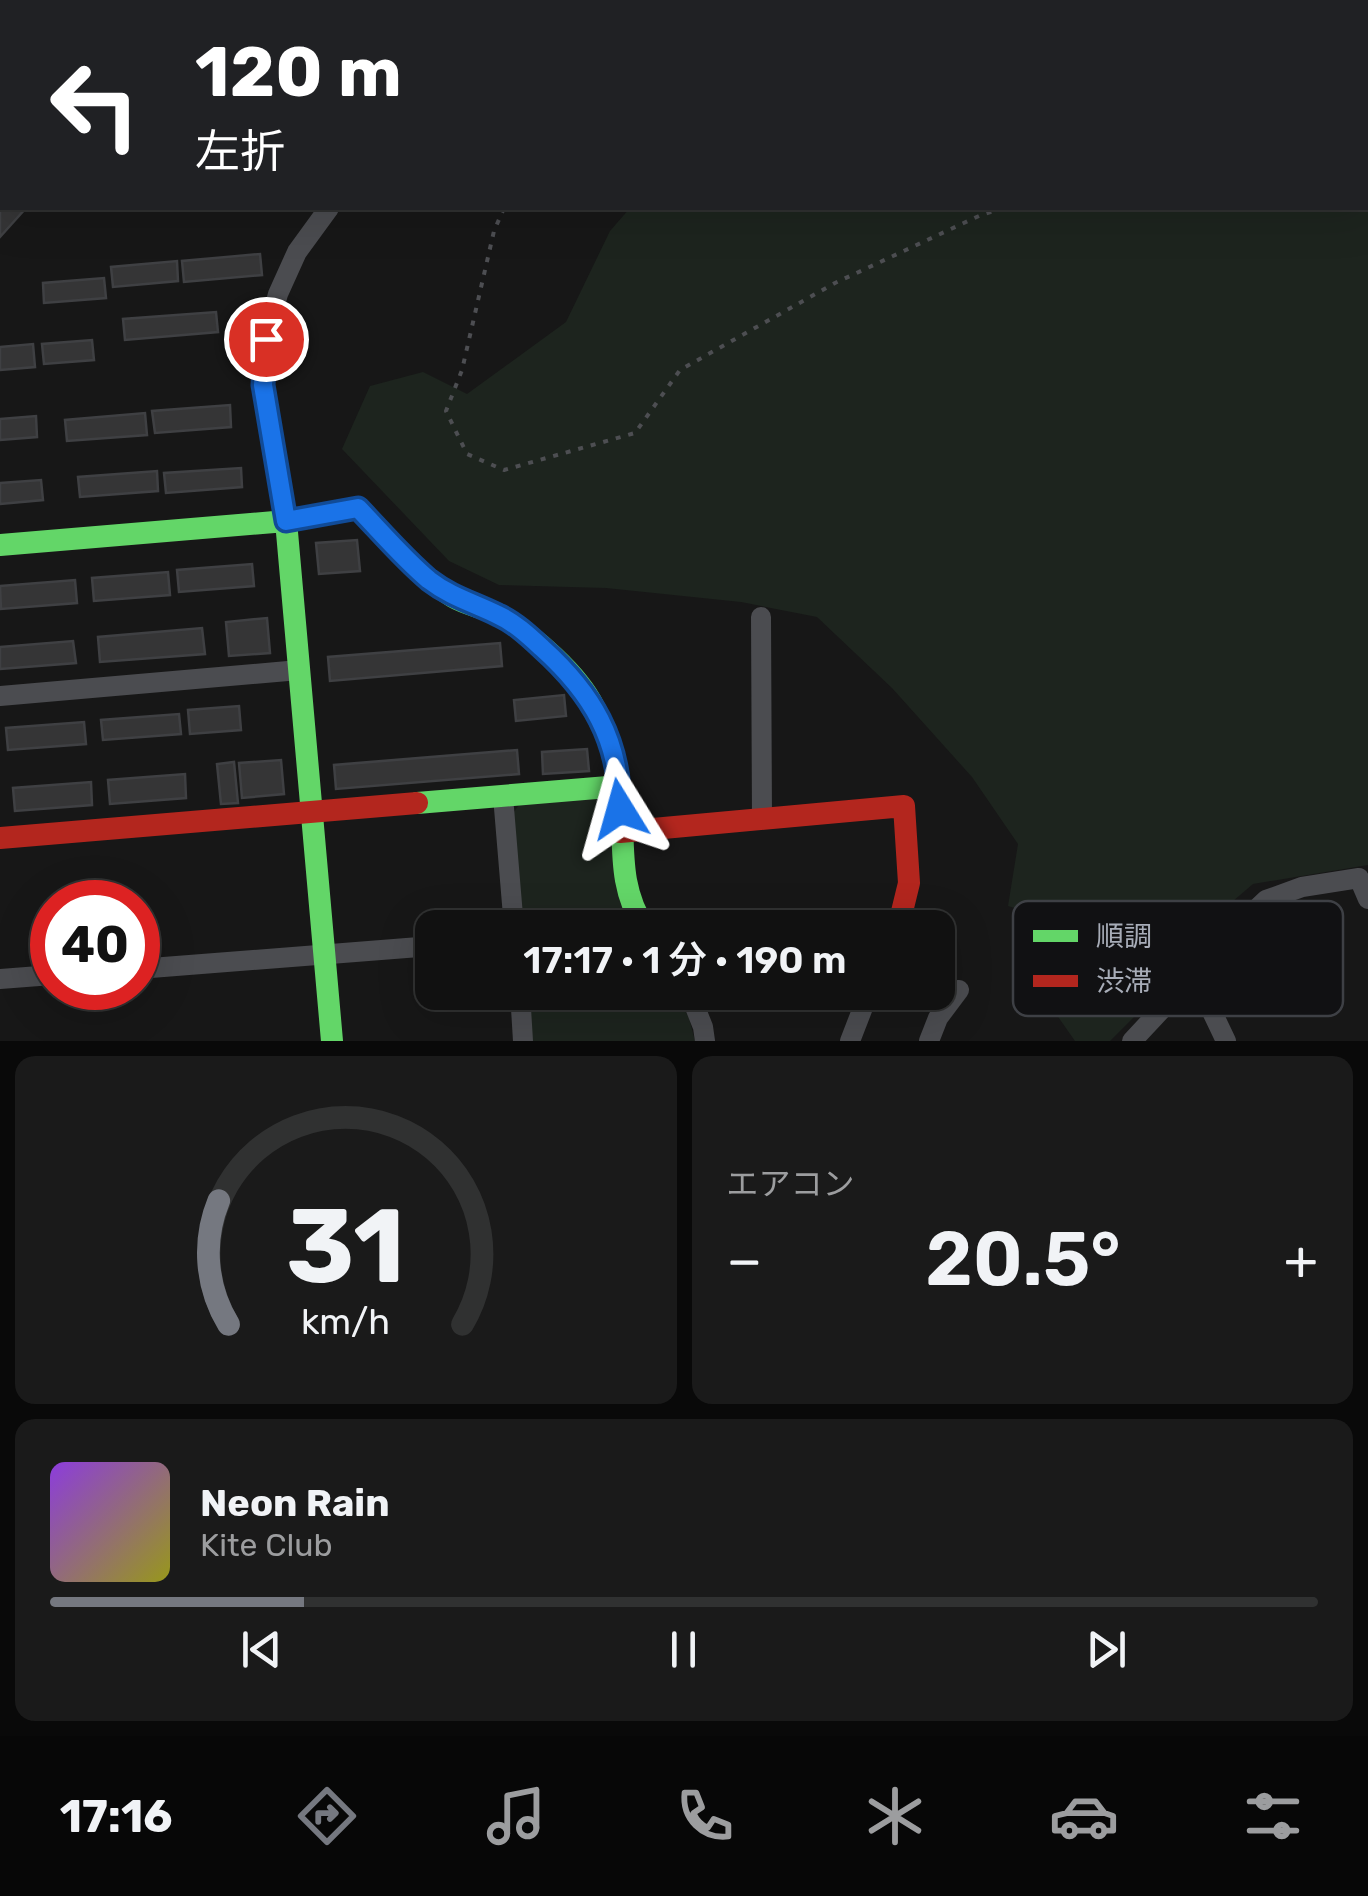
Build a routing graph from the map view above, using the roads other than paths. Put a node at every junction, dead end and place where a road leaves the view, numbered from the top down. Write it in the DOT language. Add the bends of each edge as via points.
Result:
graph roads {
  1 [pos="327,210"];
  2 [pos="286,521"];
  3 [pos="0,545"];
  4 [pos="761,617"];
  5 [pos="299,670"];
  6 [pos="0,696"];
  7 [pos="620,786"];
  8 [pos="504,796"];
  9 [pos="312,810"];
  10 [pos="762,819"];
  11 [pos="620,832"];
  12 [pos="0,838"];
  13 [pos="1364,877"];
  14 [pos="1368,899"];
  15 [pos="1265,901"];
  16 [pos="513,910"];
  17 [pos="635,910"];
  18 [pos="902,910"];
  19 [pos="415,947"];
  20 [pos="325,955"];
  21 [pos="160,967"];
  22 [pos="30,978"];
  23 [pos="0,980"];
  24 [pos="959,990"];
  25 [pos="521,1010"];
  26 [pos="696,1010"];
  27 [pos="862,1010"];
  28 [pos="1155,1016"];
  29 [pos="1214,1016"];
  30 [pos="332,1041"];
  31 [pos="524,1041"];
  32 [pos="705,1041"];
  33 [pos="850,1041"];
  34 [pos="929,1041"];
  35 [pos="1132,1041"];
  36 [pos="1226,1041"];
  1 -- 2 [label="street" via="278,294 266,339 263,385"];
  2 -- 3 [label="street"];
  2 -- 5 [label="street"];
  2 -- 7 [label="street" via="358,508 428,579 535,641 593,704"];
  4 -- 10 [label="street"];
  5 -- 6 [label="street"];
  5 -- 9 [label="street"];
  7 -- 8 [label="street"];
  7 -- 11 [label="street"];
  8 -- 9 [label="street"];
  8 -- 16 [label="street"];
  9 -- 12 [label="street"];
  9 -- 20 [label="street"];
  10 -- 11 [label="street"];
  10 -- 18 [label="street" via="904,806 909,883"];
  11 -- 17 [label="street"];
  13 -- 14 [label="street"];
  13 -- 15 [label="street"];
  19 -- 20 [label="street"];
  20 -- 21 [label="street"];
  20 -- 30 [label="street"];
  22 -- 23 [label="street"];
  24 -- 34 [label="street"];
  25 -- 31 [label="street"];
  26 -- 32 [label="street"];
  27 -- 33 [label="street"];
  28 -- 35 [label="street"];
  29 -- 36 [label="street"];
}
